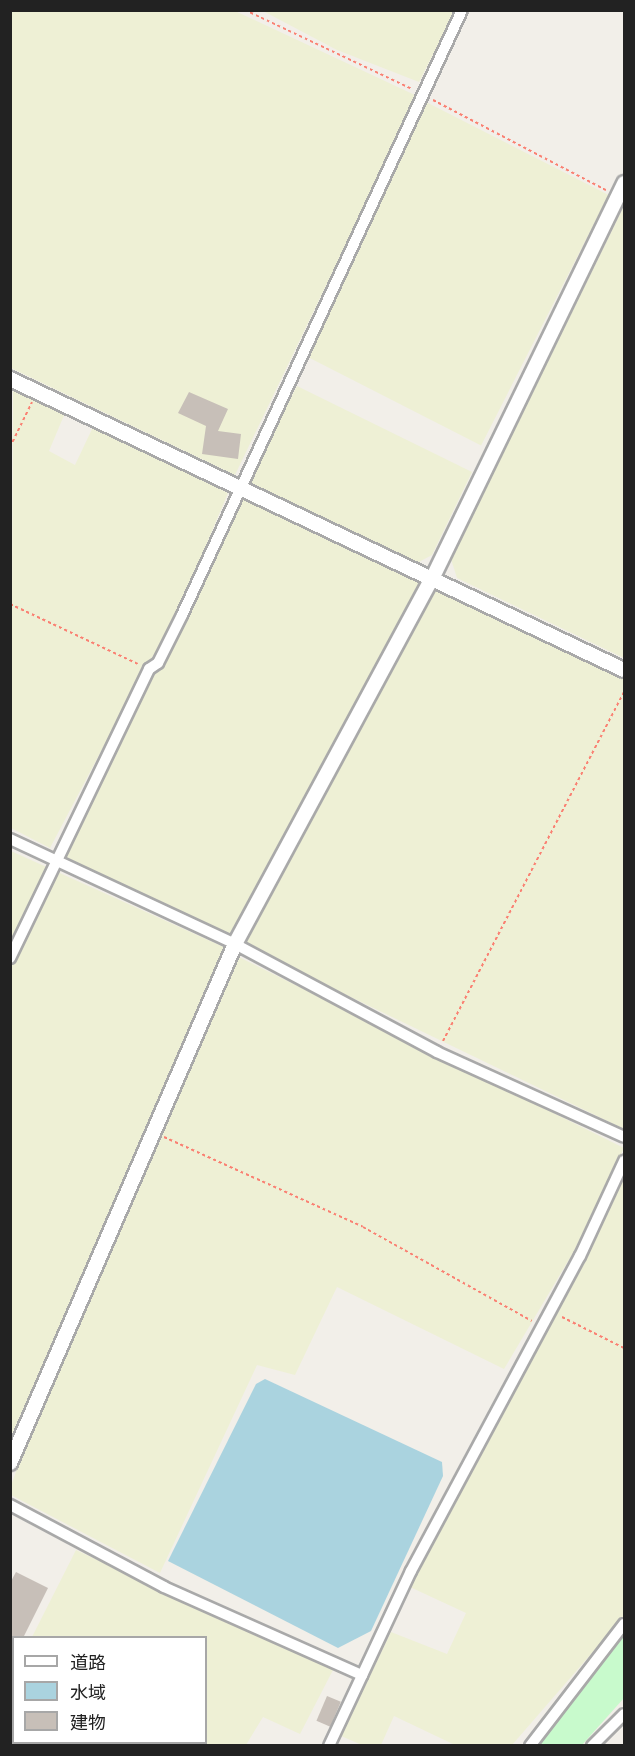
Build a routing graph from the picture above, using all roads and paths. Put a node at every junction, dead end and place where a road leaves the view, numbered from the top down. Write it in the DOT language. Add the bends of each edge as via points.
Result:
graph roads {
  1 [pos="244,10"];
  2 [pos="462,10"];
  3 [pos="423,94"];
  4 [pos="621,190"];
  5 [pos="10,379"];
  6 [pos="37,391"];
  7 [pos="10,447"];
  8 [pos="236,489"];
  9 [pos="433,577"];
  10 [pos="10,604"];
  11 [pos="149,669"];
  12 [pos="624,670"];
  13 [pos="624,692"];
  14 [pos="10,839"];
  15 [pos="57,860"];
  16 [pos="235,944"];
  17 [pos="10,958"];
  18 [pos="438,1052"];
  19 [pos="151,1131"];
  20 [pos="624,1137"];
  21 [pos="624,1161"];
  22 [pos="548,1310"];
  23 [pos="540,1325"];
  24 [pos="624,1348"];
  25 [pos="10,1463"];
  26 [pos="10,1505"];
  27 [pos="624,1624"];
  28 [pos="362,1675"];
  29 [pos="624,1714"];
  30 [pos="328,1746"];
  31 [pos="530,1746"];
  32 [pos="592,1746"];
  1 -- 3 [label="path"];
  2 -- 3 [label="street"];
  3 -- 4 [label="path"];
  3 -- 8 [label="street"];
  4 -- 9 [label="street"];
  5 -- 6 [label="street"];
  6 -- 7 [label="path"];
  6 -- 8 [label="street"];
  8 -- 9 [label="street"];
  8 -- 11 [label="street" via="182,615 158,663"];
  9 -- 12 [label="street"];
  9 -- 16 [label="street"];
  10 -- 11 [label="path"];
  11 -- 15 [label="street"];
  13 -- 18 [label="path"];
  14 -- 15 [label="street"];
  15 -- 16 [label="street"];
  15 -- 17 [label="street"];
  16 -- 18 [label="street"];
  16 -- 19 [label="street"];
  18 -- 20 [label="street"];
  19 -- 23 [label="path" via="363,1227"];
  19 -- 25 [label="street"];
  21 -- 22 [label="street"];
  22 -- 23 [label="street"];
  22 -- 24 [label="path"];
  23 -- 28 [label="street"];
  26 -- 28 [label="street" via="164,1587"];
  27 -- 31 [label="street"];
  28 -- 30 [label="street"];
  29 -- 32 [label="street"];
}
